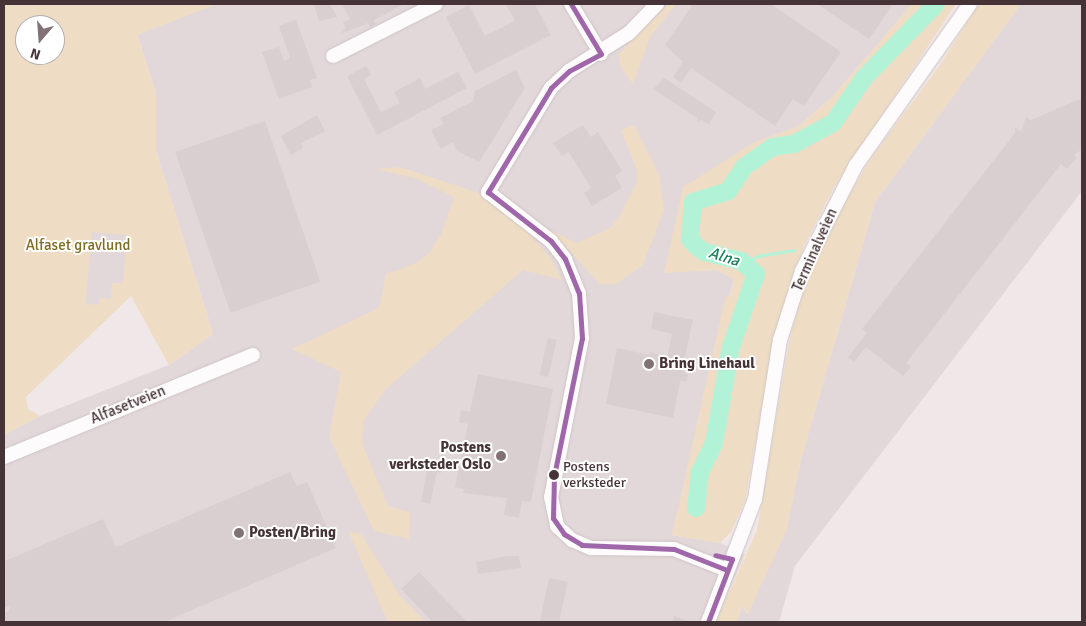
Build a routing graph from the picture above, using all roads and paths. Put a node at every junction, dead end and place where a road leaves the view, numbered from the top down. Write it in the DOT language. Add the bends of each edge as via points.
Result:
graph roads {
  1 [pos="436,4"];
  2 [pos="571,4"];
  3 [pos="657,4"];
  4 [pos="970,4"];
  5 [pos="600,54"];
  6 [pos="332,56"];
  7 [pos="253,355"];
  8 [pos="4,457"];
  9 [pos="729,565"];
  10 [pos="708,622"];
  1 -- 6 [label="street"];
  2 -- 5 [label="street"];
  3 -- 5 [label="street" via="629,33"];
  4 -- 9 [label="street, Terminalveien" via="856,165 802,271 780,340 755,499"];
  5 -- 9 [label="street" via="569,72 551,88 488,192 530,221 555,246 571,270 581,305 582,338 552,488 553,518 572,540 591,548 703,551"];
  7 -- 8 [label="street, Alfasetveien"];
  9 -- 10 [label="street, Terminalveien"];
}
